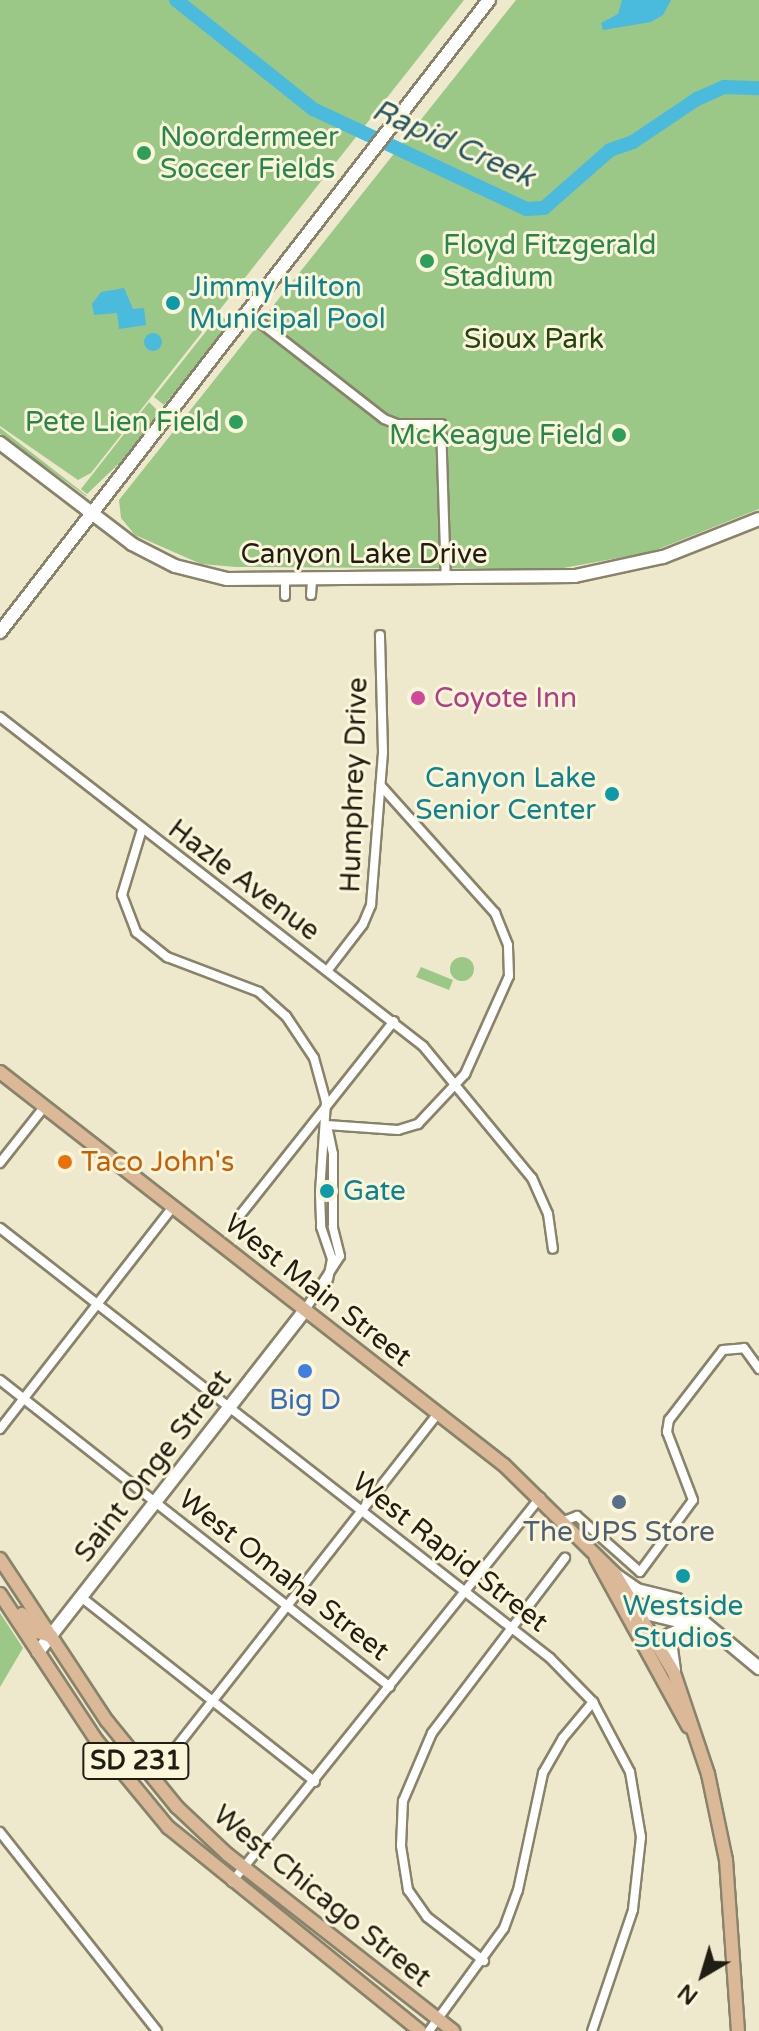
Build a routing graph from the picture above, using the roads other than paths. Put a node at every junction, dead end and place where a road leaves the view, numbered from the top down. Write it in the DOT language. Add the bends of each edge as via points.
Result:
graph roads {
  1 [pos="489,0"];
  2 [pos="248,313"];
  3 [pos="0,443"];
  4 [pos="92,515"];
  5 [pos="759,519"];
  6 [pos="446,579"];
  7 [pos="285,581"];
  8 [pos="312,581"];
  9 [pos="311,595"];
  10 [pos="285,596"];
  11 [pos="0,632"];
  12 [pos="380,635"];
  13 [pos="0,717"];
  14 [pos="381,786"];
  15 [pos="142,829"];
  16 [pos="327,971"];
  17 [pos="394,1021"];
  18 [pos="0,1072"];
  19 [pos="455,1083"];
  20 [pos="45,1106"];
  21 [pos="326,1106"];
  22 [pos="327,1125"];
  23 [pos="0,1163"];
  24 [pos="173,1207"];
  25 [pos="241,1214"];
  26 [pos="0,1228"];
  27 [pos="553,1249"];
  28 [pos="328,1279"];
  29 [pos="98,1305"];
  30 [pos="305,1310"];
  31 [pos="759,1369"];
  32 [pos="0,1380"];
  33 [pos="24,1398"];
  34 [pos="229,1408"];
  35 [pos="438,1414"];
  36 [pos="0,1429"];
  37 [pos="540,1497"];
  38 [pos="156,1502"];
  39 [pos="362,1511"];
  40 [pos="564,1521"];
  41 [pos="609,1547"];
  42 [pos="565,1558"];
  43 [pos="0,1559"];
  44 [pos="597,1562"];
  45 [pos="615,1574"];
  46 [pos="0,1582"];
  47 [pos="465,1592"];
  48 [pos="0,1594"];
  49 [pos="81,1597"];
  50 [pos="677,1600"];
  51 [pos="288,1606"];
  52 [pos="639,1612"];
  53 [pos="704,1628"];
  54 [pos="512,1629"];
  55 [pos="636,1630"];
  56 [pos="51,1636"];
  57 [pos="38,1652"];
  58 [pos="759,1668"];
  59 [pos="674,1673"];
  60 [pos="390,1687"];
  61 [pos="213,1701"];
  62 [pos="593,1702"];
  63 [pos="690,1729"];
  64 [pos="167,1759"];
  65 [pos="137,1762"];
  66 [pos="315,1782"];
  67 [pos="168,1827"];
  68 [pos="0,1832"];
  69 [pos="244,1867"];
  70 [pos="231,1882"];
  71 [pos="312,1920"];
  72 [pos="484,1961"];
  73 [pos="362,1985"];
  74 [pos="438,2020"];
  75 [pos="157,2031"];
  76 [pos="420,2031"];
  77 [pos="429,2031"];
  78 [pos="453,2031"];
  79 [pos="592,2031"];
  80 [pos="738,2031"];
  1 -- 2 [label="street"];
  2 -- 4 [label="street"];
  2 -- 6 [label="street" via="384,419 441,424"];
  3 -- 4 [label="street, Canyon Lake Drive"];
  4 -- 7 [label="street, Canyon Lake Drive" via="175,566 227,579"];
  4 -- 11 [label="street"];
  5 -- 6 [label="street, Canyon Lake Drive" via="663,557 612,570 557,578"];
  6 -- 8 [label="street, Canyon Lake Drive"];
  7 -- 8 [label="street, Canyon Lake Drive"];
  7 -- 10 [label="street"];
  8 -- 9 [label="street"];
  12 -- 14 [label="street, Humphrey Drive"];
  13 -- 15 [label="street, Hazle Avenue"];
  14 -- 16 [label="street, Humphrey Drive" via="371,910"];
  14 -- 19 [label="street" via="489,905 508,945 510,968 502,999"];
  15 -- 16 [label="street, Hazle Avenue"];
  15 -- 21 [label="street" via="124,882 122,902 131,924 167,957 235,979 278,1007 314,1058"];
  16 -- 17 [label="street, Hazle Avenue"];
  17 -- 19 [label="street, Hazle Avenue"];
  17 -- 21 [label="street"];
  18 -- 20 [label="main road, West Main Street"];
  19 -- 22 [label="street" via="406,1130"];
  19 -- 27 [label="street, Hazle Avenue" via="536,1184"];
  20 -- 23 [label="street"];
  20 -- 24 [label="main road, West Main Street"];
  21 -- 22 [label="street"];
  21 -- 25 [label="street"];
  22 -- 28 [label="street" via="319,1168 321,1227 332,1259"];
  22 -- 28 [label="street" via="333,1154 333,1227 340,1256"];
  24 -- 29 [label="street"];
  24 -- 30 [label="main road, West Main Street"];
  26 -- 29 [label="street, West Rapid Street"];
  28 -- 30 [label="street"];
  29 -- 33 [label="street"];
  29 -- 34 [label="street, West Rapid Street"];
  30 -- 34 [label="street, Saint Onge Street"];
  30 -- 35 [label="main road, West Main Street"];
  31 -- 41 [label="street" via="744,1348 723,1350 669,1420 667,1432 693,1500 640,1572"];
  32 -- 33 [label="street, West Omaha Street"];
  33 -- 36 [label="street"];
  33 -- 38 [label="street, West Omaha Street"];
  34 -- 38 [label="street, Saint Onge Street"];
  34 -- 39 [label="street, West Rapid Street"];
  35 -- 37 [label="main road, West Main Street"];
  35 -- 39 [label="street"];
  37 -- 40 [label="main road, West Main Street"];
  37 -- 47 [label="street"];
  38 -- 49 [label="street, Saint Onge Street"];
  38 -- 51 [label="street, West Omaha Street"];
  39 -- 47 [label="street, West Rapid Street"];
  39 -- 51 [label="street"];
  40 -- 41 [label="street" via="574,1514"];
  40 -- 44 [label="main road, West Main Street"];
  41 -- 44 [label="street"];
  42 -- 54 [label="street"];
  43 -- 56 [label="main road, West Chicago Street / SD 231"];
  44 -- 45 [label="main road, West Main Street"];
  44 -- 52 [label="street, West Main Street"];
  44 -- 55 [label="main road"];
  45 -- 50 [label="street, West Main Street" via="637,1590"];
  45 -- 52 [label="main road"];
  46 -- 56 [label="main road" via="33,1628"];
  47 -- 54 [label="street, West Rapid Street"];
  47 -- 60 [label="street"];
  48 -- 57 [label="main road, West Chicago Street / SD 231"];
  49 -- 56 [label="street, Saint Onge Street"];
  49 -- 61 [label="street"];
  50 -- 52 [label="street" via="652,1600"];
  50 -- 53 [label="street, West Main Street"];
  51 -- 60 [label="street, West Omaha Street"];
  51 -- 61 [label="street"];
  52 -- 53 [label="street, West Main Street"];
  52 -- 55 [label="street"];
  52 -- 59 [label="main road"];
  53 -- 58 [label="street, West Main Street"];
  53 -- 59 [label="street" via="679,1627 669,1635"];
  54 -- 62 [label="street, West Rapid Street" via="563,1669"];
  54 -- 72 [label="street" via="425,1743 410,1776 402,1817 403,1868 412,1899"];
  55 -- 63 [label="main road"];
  56 -- 57 [label="street, Saint Onge Street"];
  56 -- 65 [label="main road, West Chicago Street / SD 231"];
  57 -- 65 [label="main road" via="61,1663 105,1729"];
  57 -- 67 [label="main road, West Chicago Street / SD 231" via="110,1759"];
  59 -- 63 [label="main road"];
  60 -- 66 [label="street"];
  61 -- 64 [label="street"];
  61 -- 66 [label="street"];
  62 -- 72 [label="street" via="543,1773 514,1904"];
  62 -- 79 [label="street, West Rapid Street" via="630,1772 641,1837 633,1910"];
  63 -- 80 [label="main road" via="708,1774 726,1860"];
  65 -- 69 [label="main road, West Chicago Street / SD 231" via="194,1824"];
  66 -- 69 [label="street"];
  67 -- 69 [label="main road" via="223,1867"];
  67 -- 70 [label="main road, West Chicago Street / SD 231"];
  68 -- 75 [label="street"];
  69 -- 70 [label="street"];
  69 -- 71 [label="main road, West Chicago Street / SD 231"];
  70 -- 71 [label="main road" via="251,1881"];
  70 -- 73 [label="main road, West Chicago Street / SD 231"];
  71 -- 74 [label="main road, West Chicago Street / SD 231"];
  72 -- 74 [label="street"];
  73 -- 74 [label="main road" via="424,2024"];
  73 -- 76 [label="main road, West Chicago Street / SD 231"];
  74 -- 77 [label="street"];
  74 -- 78 [label="main road, West Chicago Street / SD 231"];
}
